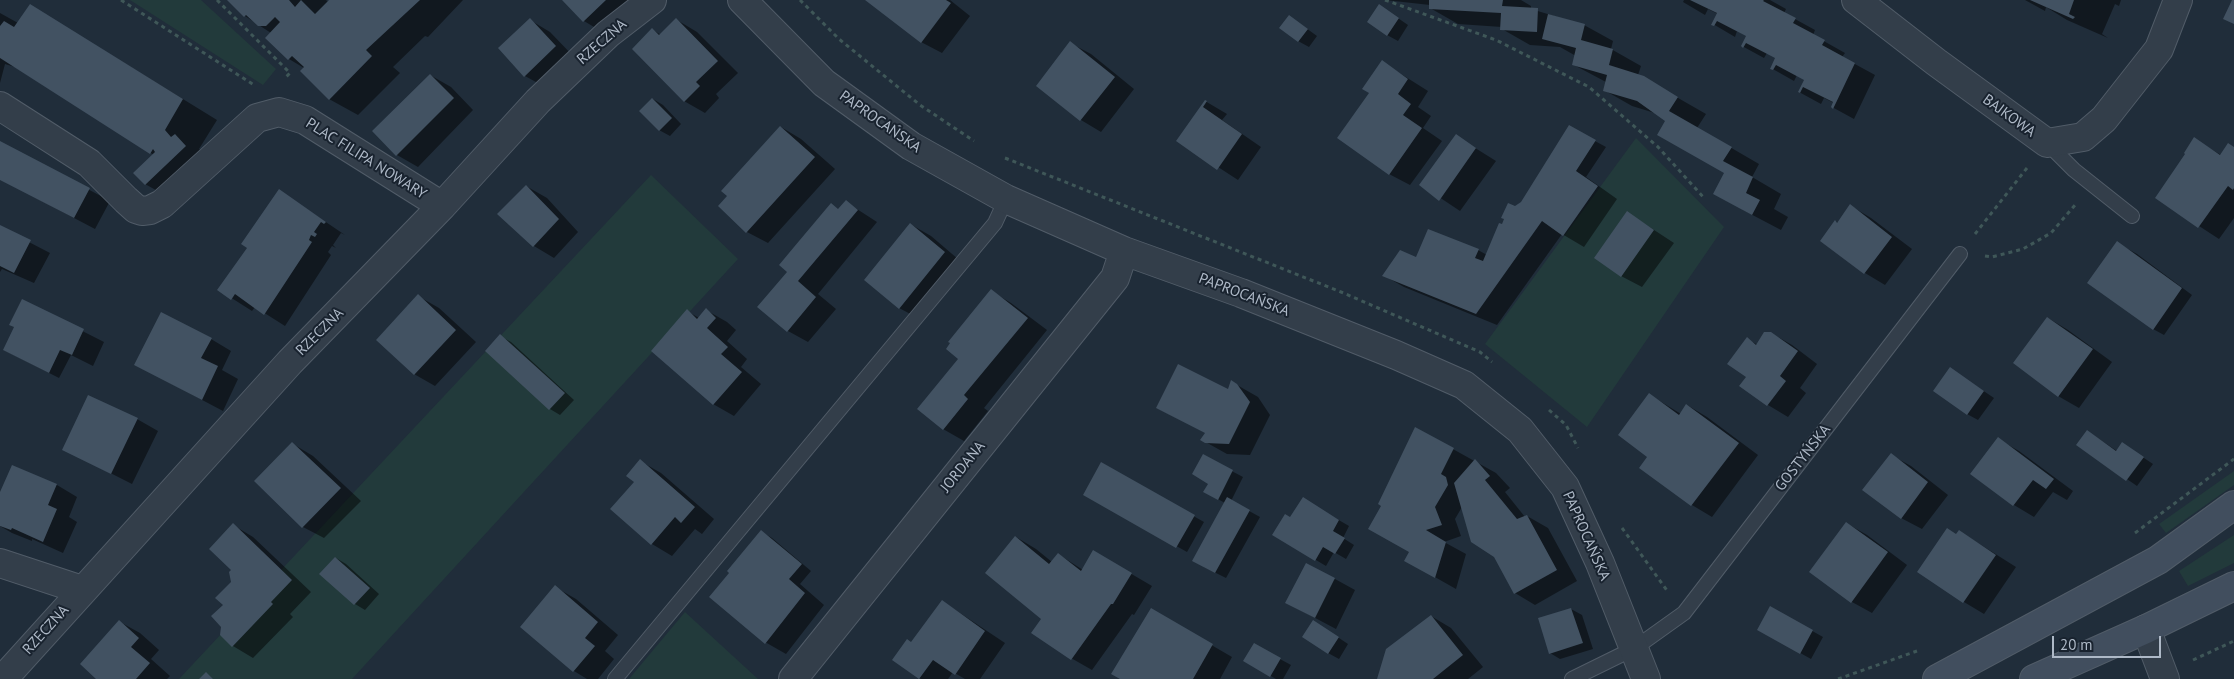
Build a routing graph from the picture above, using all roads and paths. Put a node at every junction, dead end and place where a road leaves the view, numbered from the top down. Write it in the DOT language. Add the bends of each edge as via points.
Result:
graph roads {
  1 [pos="121,0"];
  2 [pos="217,0"];
  3 [pos="652,0"];
  4 [pos="742,0"];
  5 [pos="1385,0"];
  6 [pos="1856,0"];
  7 [pos="2178,0"];
  8 [pos="274,103"];
  9 [pos="0,106"];
  10 [pos="2039,153"];
  11 [pos="2087,180"];
  12 [pos="1006,199"];
  13 [pos="1705,199"];
  14 [pos="442,206"];
  15 [pos="2132,216"];
  16 [pos="1124,251"];
  17 [pos="1960,254"];
  18 [pos="2234,505"];
  19 [pos="0,563"];
  20 [pos="2234,586"];
  21 [pos="82,590"];
  22 [pos="2146,629"];
  23 [pos="2234,641"];
  24 [pos="1635,648"];
  25 [pos="2164,676"];
  26 [pos="2,679"];
  27 [pos="615,679"];
  28 [pos="793,679"];
  29 [pos="1572,679"];
  30 [pos="1646,679"];
  31 [pos="1937,679"];
  32 [pos="2034,679"];
  1 -- 8 [label="path"];
  2 -- 8 [label="path" via="290,73"];
  3 -- 14 [label="street, RZECZNA" via="557,80"];
  4 -- 12 [label="street, PAPROCAŃSKA" via="824,82 911,146"];
  5 -- 13 [label="path" via="1496,40 1588,87 1658,147"];
  6 -- 10 [label="street, BAJKOWA" via="1936,62"];
  7 -- 10 [label="street, BAJKOWA" via="2159,49 2104,119 2083,137"];
  8 -- 9 [label="street" via="162,204 149,211 136,209 89,163"];
  8 -- 14 [label="street, PLAC FILIPA NOWARY"];
  10 -- 11 [label="lane"];
  10 -- 17 [label="path"];
  11 -- 15 [label="lane"];
  11 -- 17 [label="path" via="2073,210 2051,233 2023,249 1992,257"];
  12 -- 16 [label="street, PAPROCAŃSKA"];
  12 -- 27 [label="lane" via="995,223"];
  14 -- 21 [label="street, RZECZNA" via="290,362"];
  16 -- 24 [label="street, PAPROCAŃSKA" via="1241,293 1464,385 1520,430 1565,487"];
  16 -- 28 [label="street, JORDANA" via="1115,278"];
  17 -- 24 [label="lane, GOSTYŃSKA" via="1684,614"];
  18 -- 31 [label="main road" via="2158,560"];
  19 -- 21 [label="street"];
  20 -- 22 [label="main road"];
  21 -- 26 [label="street, RZECZNA"];
  22 -- 25 [label="street"];
  22 -- 32 [label="main road"];
  23 -- 25 [label="path"];
  24 -- 29 [label="lane, GOSTYŃSKA"];
  24 -- 30 [label="street, PAPROCAŃSKA"];
}
